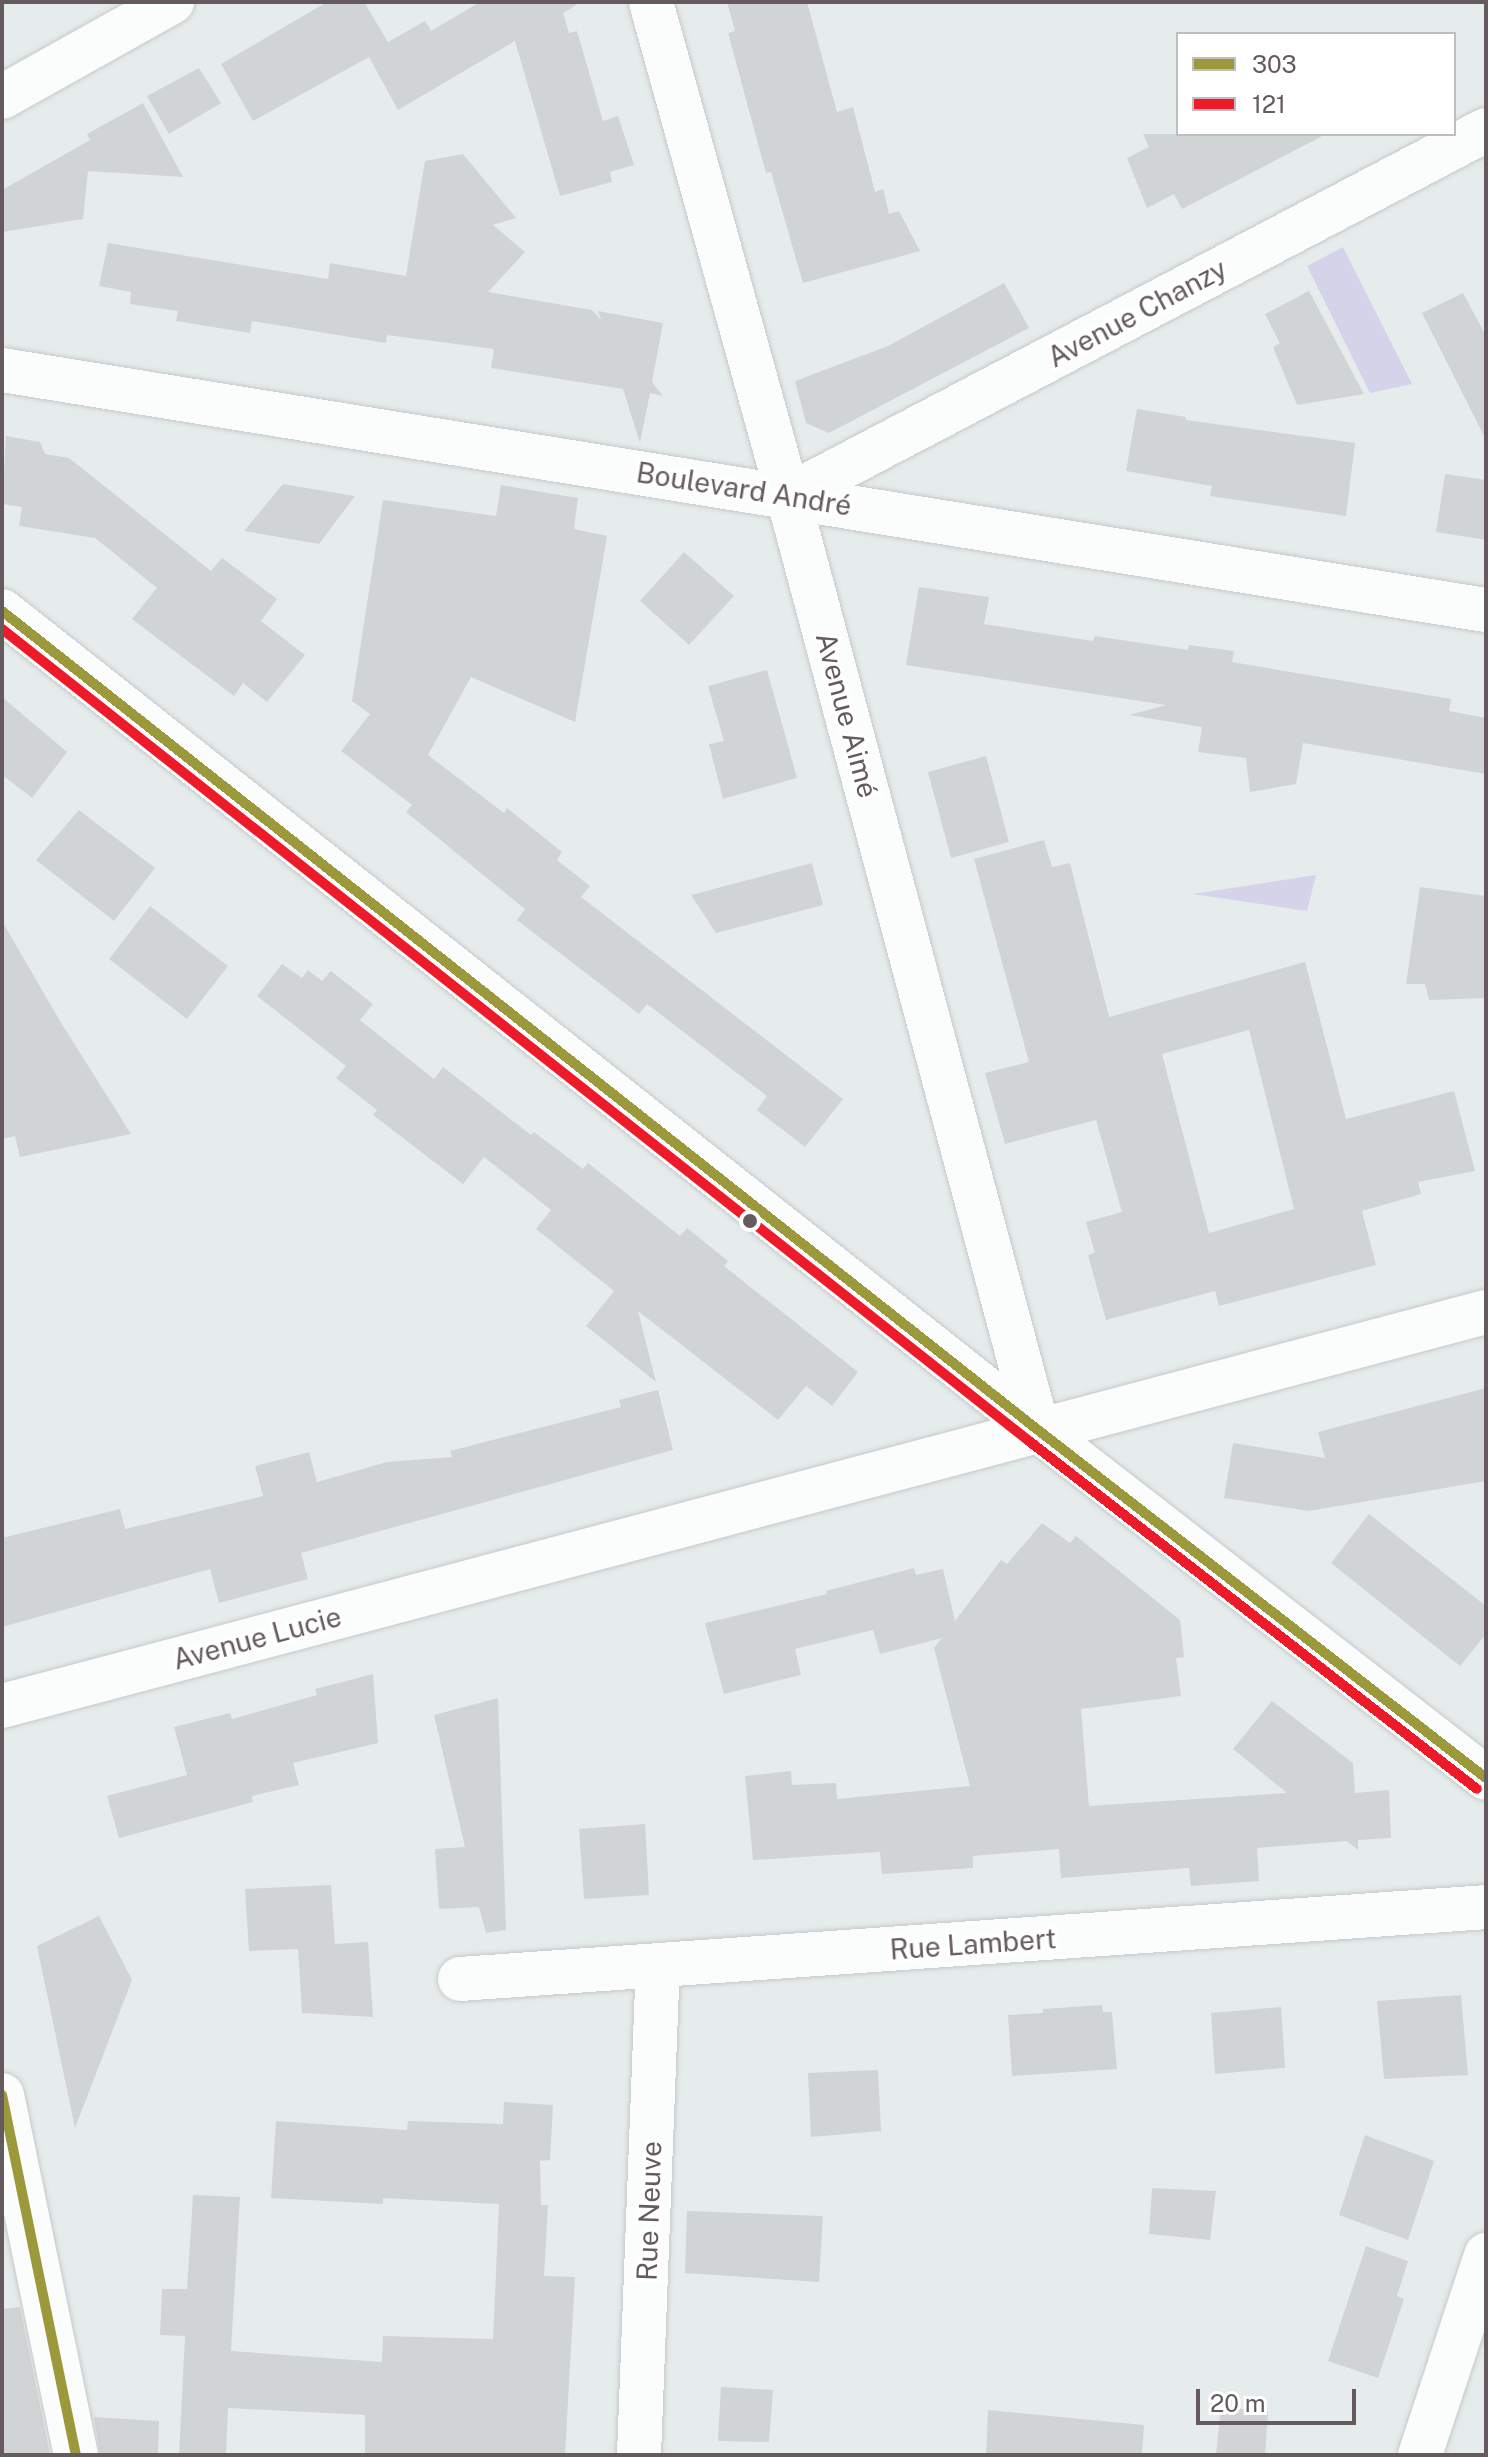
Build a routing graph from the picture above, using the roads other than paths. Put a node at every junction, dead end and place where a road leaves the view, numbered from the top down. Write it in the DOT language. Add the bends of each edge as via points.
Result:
graph roads {
  1 [pos="172,2"];
  2 [pos="651,2"];
  3 [pos="2,97"];
  4 [pos="1486,130"];
  5 [pos="2,370"];
  6 [pos="788,496"];
  7 [pos="1486,610"];
  8 [pos="2,611"];
  9 [pos="1486,1312"];
  10 [pos="1038,1430"];
  11 [pos="2,1706"];
  12 [pos="1486,1778"];
  13 [pos="1486,1907"];
  14 [pos="658,1967"];
  15 [pos="460,1979"];
  16 [pos="2,2095"];
  17 [pos="1486,2255"];
  18 [pos="76,2455"];
  19 [pos="639,2455"];
  20 [pos="1420,2455"];
  1 -- 3 [label="street"];
  2 -- 6 [label="street, Avenue Aimé"];
  4 -- 6 [label="street, Avenue Chanzy"];
  5 -- 6 [label="street, Boulevard André"];
  6 -- 7 [label="street, Boulevard André"];
  6 -- 10 [label="street, Avenue Aimé"];
  8 -- 10 [label="street"];
  9 -- 10 [label="street, Avenue Lucie"];
  10 -- 11 [label="street, Avenue Lucie"];
  10 -- 12 [label="street"];
  13 -- 14 [label="street, Rue Lambert"];
  14 -- 15 [label="street, Rue Lambert"];
  14 -- 19 [label="street, Rue Neuve"];
  16 -- 18 [label="street"];
  17 -- 20 [label="street"];
}
